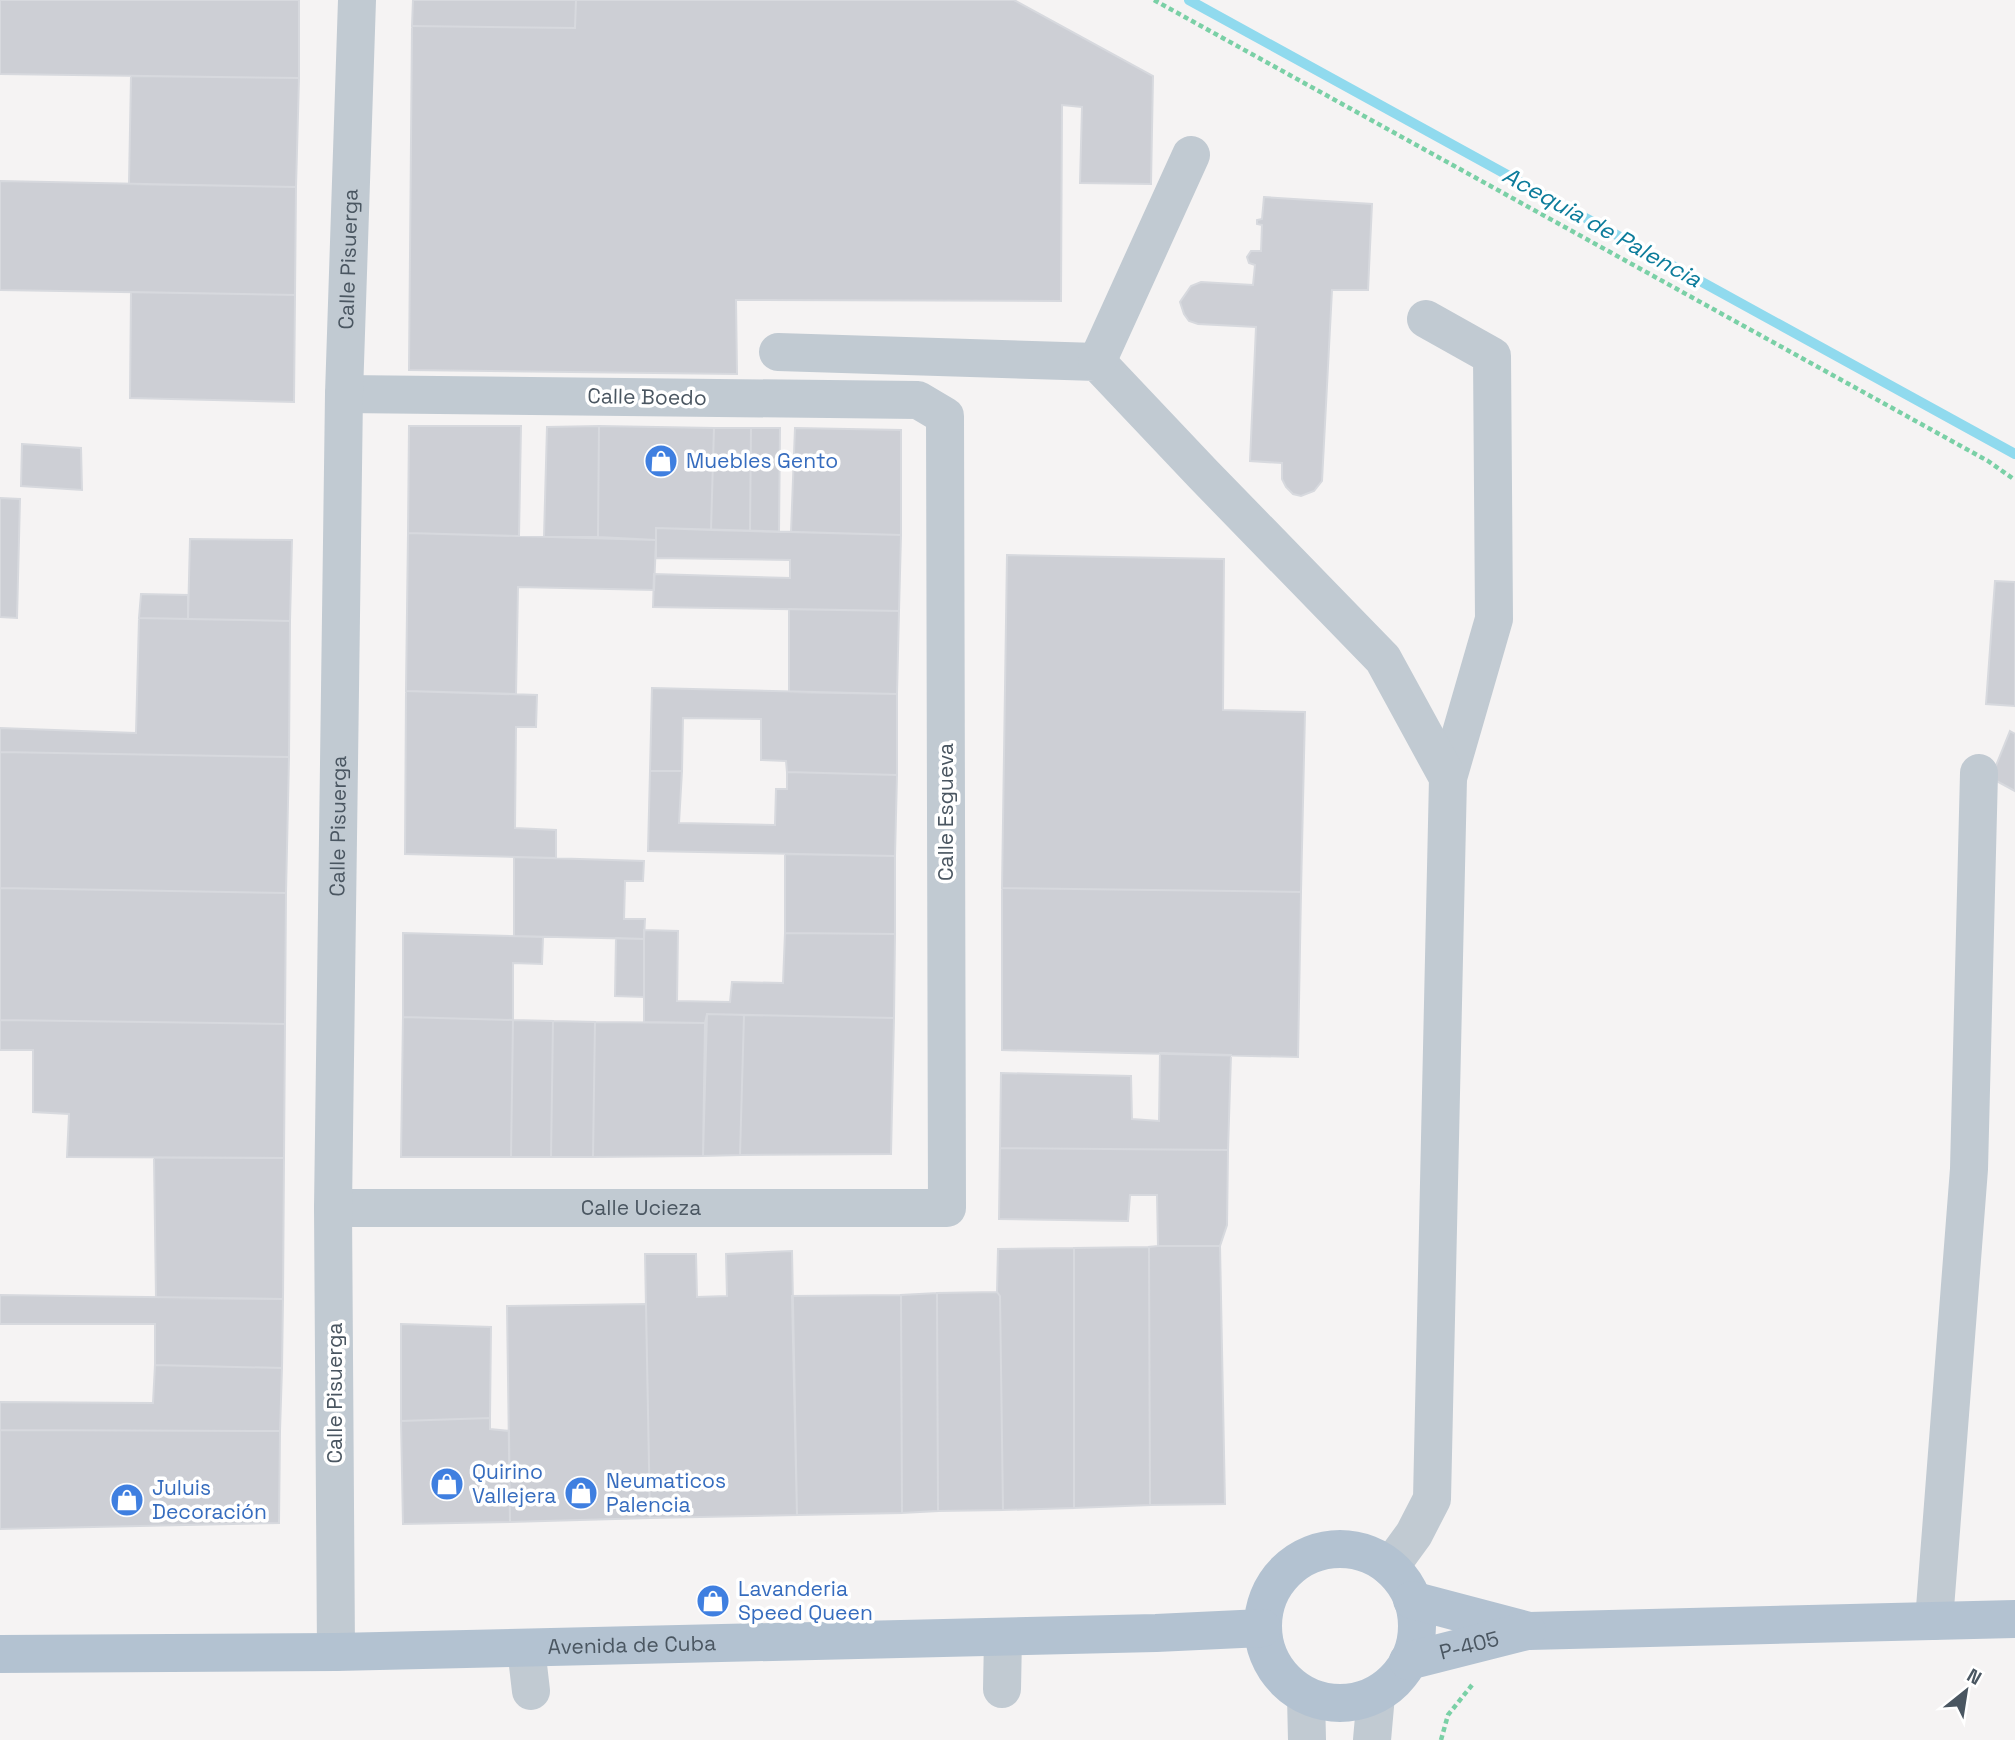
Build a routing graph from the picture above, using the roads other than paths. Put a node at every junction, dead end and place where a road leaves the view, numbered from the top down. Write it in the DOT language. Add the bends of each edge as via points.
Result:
graph roads {
  1 [pos="357,0"];
  2 [pos="1191,155"];
  3 [pos="1426,319"];
  4 [pos="778,352"];
  5 [pos="1097,362"];
  6 [pos="344,394"];
  7 [pos="945,416"];
  8 [pos="1979,772"];
  9 [pos="1448,778"];
  10 [pos="333,1208"];
  11 [pos="947,1208"];
  12 [pos="1390,1567"];
  13 [pos="1412,1600"];
  14 [pos="2015,1619"];
  15 [pos="1934,1621"];
  16 [pos="1262,1628"];
  17 [pos="1529,1631"];
  18 [pos="1003,1637"];
  19 [pos="526,1648"];
  20 [pos="337,1652"];
  21 [pos="0,1654"];
  22 [pos="1408,1661"];
  23 [pos="1002,1689"];
  24 [pos="531,1691"];
  25 [pos="1376,1695"];
  26 [pos="1306,1696"];
  27 [pos="1307,1740"];
  28 [pos="1372,1740"];
  1 -- 6 [label="street, Calle Pisuerga"];
  2 -- 5 [label="street"];
  3 -- 9 [label="street" via="1492,356 1494,619"];
  4 -- 5 [label="street"];
  5 -- 9 [label="street" via="1383,659"];
  6 -- 7 [label="street, Calle Boedo" via="918,400"];
  6 -- 10 [label="street, Calle Pisuerga"];
  7 -- 11 [label="street, Calle Esgueva"];
  8 -- 15 [label="street" via="1969,1168"];
  9 -- 12 [label="street" via="1432,1499 1415,1534"];
  10 -- 11 [label="street, Calle Ucieza"];
  10 -- 20 [label="street, Calle Pisuerga"];
  12 -- 13 [label="main road, P-405"];
  12 -- 16 [label="main road, P-405" via="1371,1555 1348,1549 1325,1550 1302,1559 1273,1587"];
  13 -- 17 [label="main road, P-405"];
  13 -- 22 [label="main road, P-405" via="1416,1634"];
  14 -- 15 [label="main road, P-405"];
  15 -- 17 [label="main road, P-405"];
  16 -- 18 [label="main road, Avenida de Cuba"];
  16 -- 26 [label="main road, P-405" via="1279,1674"];
  17 -- 22 [label="main road, P-405"];
  18 -- 19 [label="main road, Avenida de Cuba"];
  18 -- 23 [label="street"];
  19 -- 20 [label="main road, Avenida de Cuba"];
  19 -- 24 [label="street"];
  20 -- 21 [label="main road, Avenida de Cuba"];
  22 -- 25 [label="main road, P-405" via="1399,1676"];
  25 -- 26 [label="main road, P-405" via="1338,1703"];
  25 -- 28 [label="street"];
  26 -- 27 [label="street"];
}
